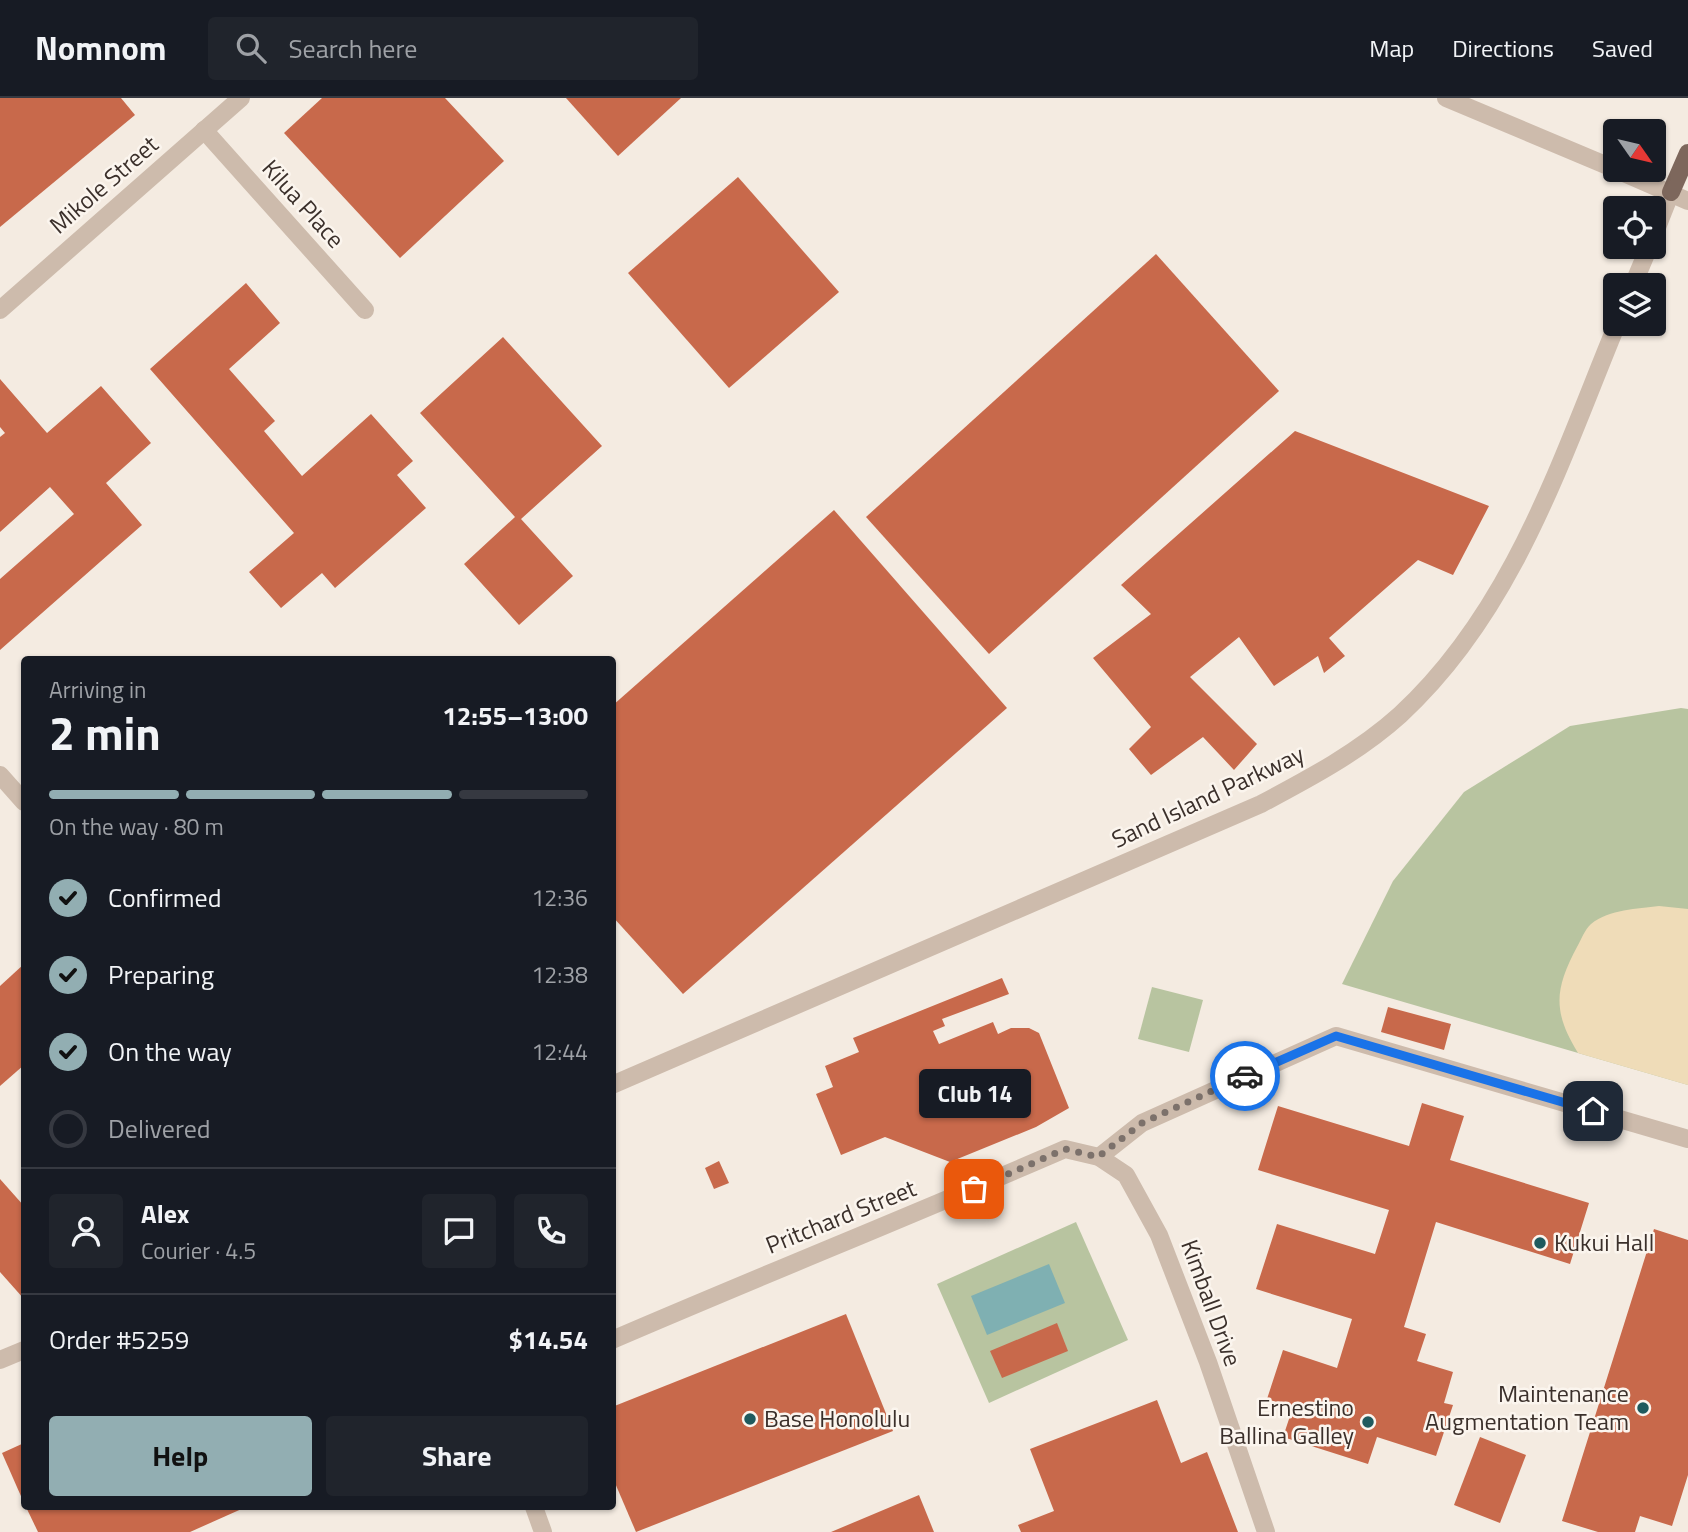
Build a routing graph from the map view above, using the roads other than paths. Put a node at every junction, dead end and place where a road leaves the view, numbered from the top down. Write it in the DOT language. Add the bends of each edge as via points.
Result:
graph roads {
  1 [pos="241,98"];
  2 [pos="1446,98"];
  3 [pos="204,130"];
  4 [pos="1688,153"];
  5 [pos="1603,164"];
  6 [pos="1647,182"];
  7 [pos="1671,192"];
  8 [pos="1688,201"];
  9 [pos="1666,204"];
  10 [pos="0,310"];
  11 [pos="365,310"];
  12 [pos="1612,336"];
  13 [pos="0,775"];
  14 [pos="21,799"];
  15 [pos="616,1083"];
  16 [pos="1688,1139"];
  17 [pos="1098,1157"];
  18 [pos="1126,1175"];
  19 [pos="616,1338"];
  20 [pos="21,1351"];
  21 [pos="0,1360"];
  22 [pos="535,1510"];
  23 [pos="543,1532"];
  24 [pos="1266,1532"];
  1 -- 3 [label="street, Mikole Street"];
  2 -- 5 [label="street"];
  3 -- 10 [label="street, Mikole Street"];
  3 -- 11 [label="street, Kilua Place"];
  4 -- 7 [label="main road"];
  6 -- 7 [label="street"];
  7 -- 8 [label="street"];
  7 -- 9 [label="street"];
  12 -- 15 [label="street, Sand Island Parkway" via="1502,589 1456,656 1399,716 1334,765 1261,804"];
  13 -- 14 [label="street"];
  16 -- 17 [label="street" via="1336,1036 1142,1123"];
  17 -- 18 [label="street, Pritchard Street"];
  17 -- 19 [label="street, Pritchard Street" via="1065,1149"];
  18 -- 24 [label="street, Kimball Drive" via="1159,1235"];
  20 -- 21 [label="street"];
  22 -- 23 [label="street"];
}
